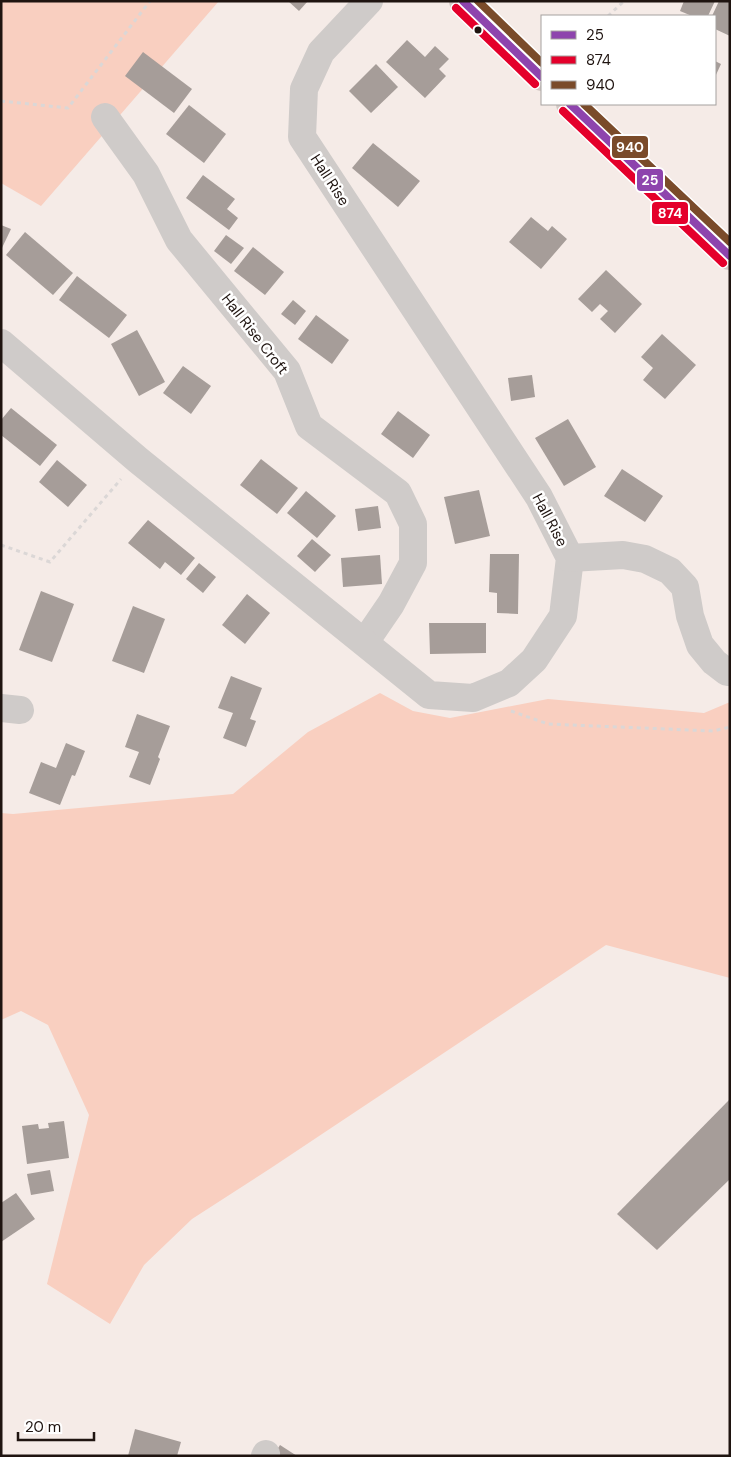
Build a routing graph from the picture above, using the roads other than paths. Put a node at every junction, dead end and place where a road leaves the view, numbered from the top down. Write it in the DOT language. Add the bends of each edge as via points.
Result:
graph roads {
  1 [pos="370,1"];
  2 [pos="462,1"];
  3 [pos="541,76"];
  4 [pos="571,105"];
  5 [pos="105,117"];
  6 [pos="730,256"];
  7 [pos="1,343"];
  8 [pos="570,558"];
  9 [pos="365,642"];
  10 [pos="730,672"];
  1 -- 8 [label="street, Hall Rise" via="321,52 304,89 302,138 539,496"];
  2 -- 3 [label="highway"];
  4 -- 6 [label="highway"];
  5 -- 9 [label="street, Hall Rise Croft" via="146,174 179,240 287,370 308,426 398,493 413,524 413,563"];
  7 -- 9 [label="street, Hall Rise" via="138,460"];
  8 -- 9 [label="street, Hall Rise" via="563,616 534,660 508,683 473,698 429,695"];
  8 -- 10 [label="street" via="623,555 670,571 685,587 700,646 714,662"];
}
